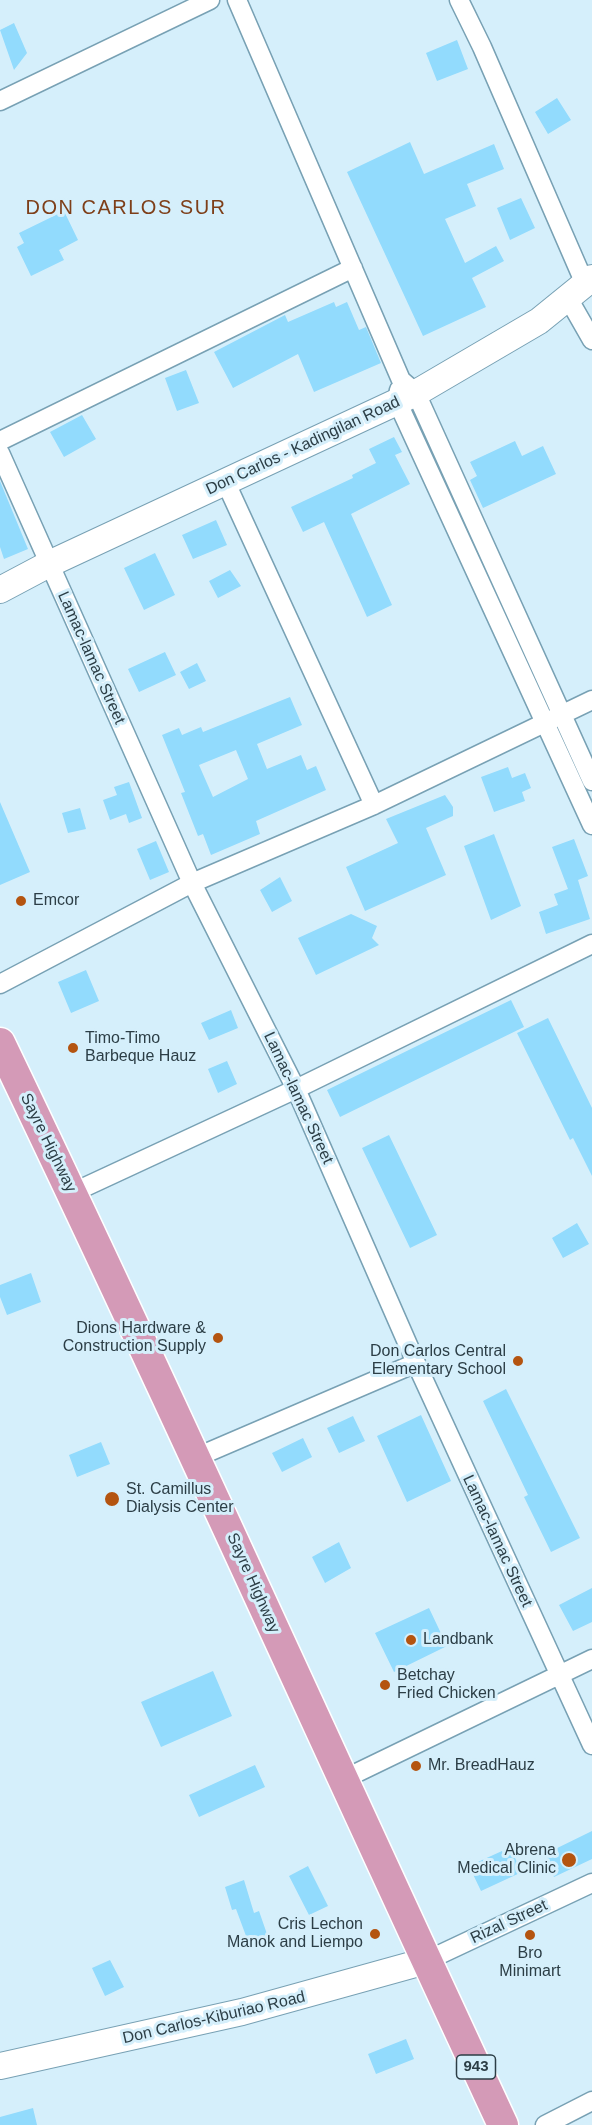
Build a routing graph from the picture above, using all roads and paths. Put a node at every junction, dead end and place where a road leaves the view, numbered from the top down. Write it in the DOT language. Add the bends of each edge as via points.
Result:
graph roads {
  1 [pos="210,0"];
  2 [pos="237,0"];
  3 [pos="459,0"];
  4 [pos="0,100"];
  5 [pos="353,268"];
  6 [pos="582,287"];
  7 [pos="592,340"];
  8 [pos="405,391"];
  9 [pos="0,441"];
  10 [pos="0,453"];
  11 [pos="226,483"];
  12 [pos="49,564"];
  13 [pos="0,590"];
  14 [pos="592,700"];
  15 [pos="553,717"];
  16 [pos="592,781"];
  17 [pos="374,805"];
  18 [pos="592,825"];
  19 [pos="192,883"];
  20 [pos="592,944"];
  21 [pos="0,984"];
  22 [pos="0,1043"];
  23 [pos="296,1089"];
  24 [pos="72,1193"];
  25 [pos="416,1363"];
  26 [pos="197,1457"];
  27 [pos="592,1659"];
  28 [pos="558,1674"];
  29 [pos="592,1745"];
  30 [pos="342,1780"];
  31 [pos="592,1883"];
  32 [pos="426,1961"];
  33 [pos="0,2066"];
  34 [pos="592,2102"];
  35 [pos="502,2125"];
  36 [pos="545,2125"];
  1 -- 4 [label="street"];
  2 -- 5 [label="street"];
  3 -- 6 [label="street"];
  5 -- 8 [label="street"];
  5 -- 9 [label="street"];
  6 -- 7 [label="street"];
  6 -- 8 [label="main road, Don Carlos - Kadingilan Road" via="538,321"];
  8 -- 11 [label="main road, Don Carlos - Kadingilan Road"];
  8 -- 15 [label="street"];
  10 -- 12 [label="street, Lamac-lamac Street"];
  11 -- 12 [label="main road, Don Carlos - Kadingilan Road"];
  11 -- 17 [label="street"];
  12 -- 13 [label="main road, Don Carlos - Kadingilan Road"];
  12 -- 19 [label="street, Lamac-lamac Street"];
  14 -- 15 [label="street"];
  15 -- 16 [label="street"];
  15 -- 17 [label="street"];
  15 -- 18 [label="street"];
  17 -- 19 [label="street"];
  19 -- 21 [label="street"];
  19 -- 23 [label="street, Lamac-lamac Street"];
  20 -- 23 [label="street"];
  22 -- 24 [label="highway, Sayre Highway / 943"];
  23 -- 24 [label="street"];
  23 -- 25 [label="street, Lamac-lamac Street"];
  24 -- 26 [label="highway, Sayre Highway / 943"];
  25 -- 26 [label="street"];
  25 -- 28 [label="street, Lamac-lamac Street"];
  26 -- 30 [label="highway, Sayre Highway / 943"];
  27 -- 28 [label="street"];
  28 -- 29 [label="street, Lamac-lamac Street"];
  28 -- 30 [label="street"];
  30 -- 32 [label="highway, Sayre Highway / 943"];
  31 -- 32 [label="street, Rizal Street"];
  32 -- 33 [label="main road, Don Carlos-Kiburiao Road" via="242,2012"];
  32 -- 35 [label="highway, Sayre Highway / 943"];
  34 -- 36 [label="street"];
}
